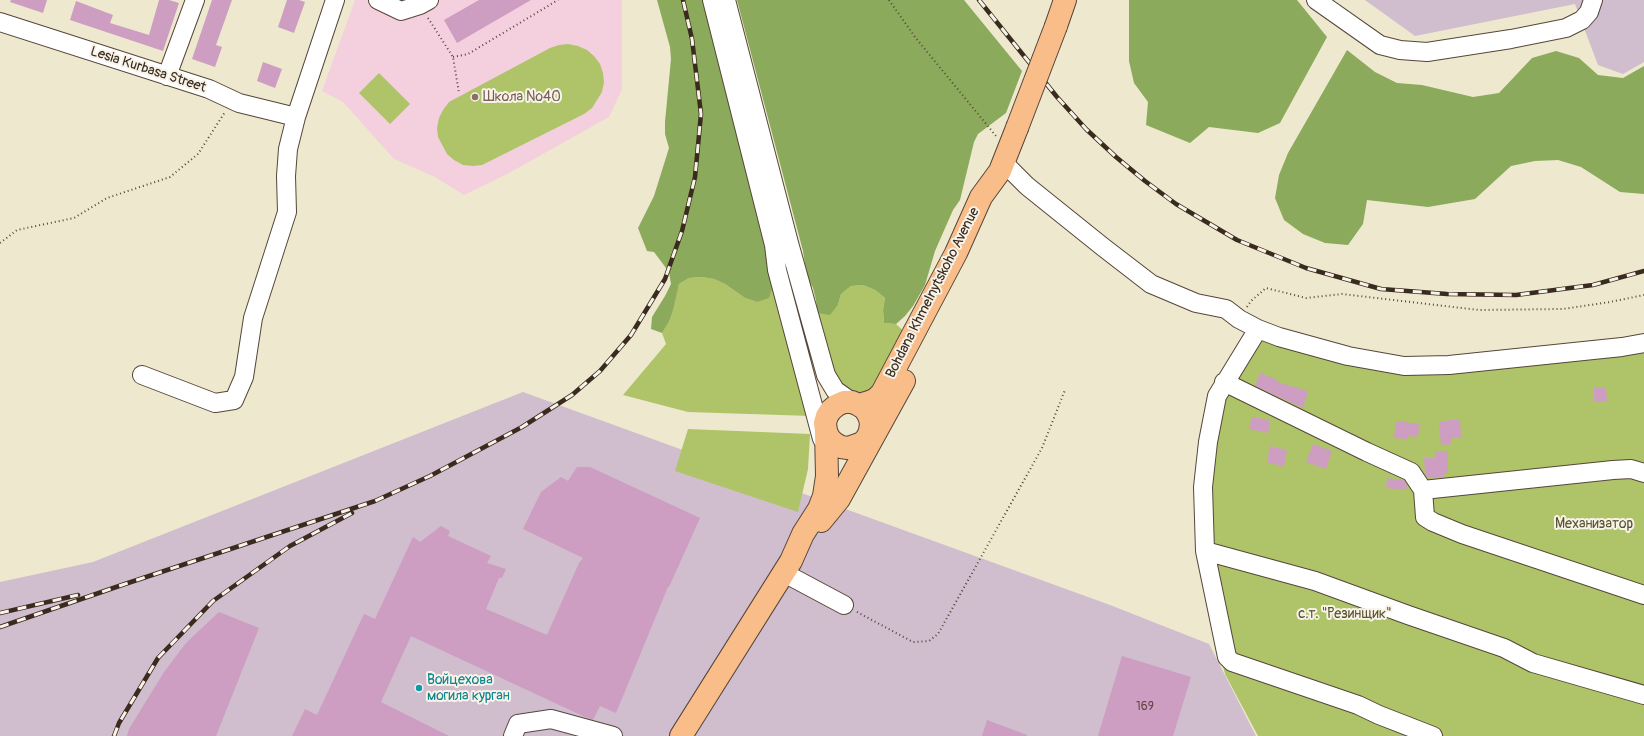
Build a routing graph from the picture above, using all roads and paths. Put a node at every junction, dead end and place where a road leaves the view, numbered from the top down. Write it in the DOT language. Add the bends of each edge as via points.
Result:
graph roads {
  1 [pos="195,0"];
  2 [pos="335,0"];
  3 [pos="378,0"];
  4 [pos="558,0"];
  5 [pos="712,0"];
  6 [pos="726,0"];
  7 [pos="889,0"];
  8 [pos="1065,0"];
  9 [pos="1316,0"];
  10 [pos="1593,0"];
  11 [pos="424,3"];
  12 [pos="0,22"];
  13 [pos="453,57"];
  14 [pos="167,76"];
  15 [pos="458,93"];
  16 [pos="232,100"];
  17 [pos="296,117"];
  18 [pos="1004,161"];
  19 [pos="0,243"];
  20 [pos="774,245"];
  21 [pos="1644,295"];
  22 [pos="1239,319"];
  23 [pos="1258,329"];
  24 [pos="1644,343"];
  25 [pos="142,375"];
  26 [pos="1224,382"];
  27 [pos="1066,390"];
  28 [pos="855,404"];
  29 [pos="825,427"];
  30 [pos="872,431"];
  31 [pos="826,462"];
  32 [pos="1644,473"];
  33 [pos="1423,490"];
  34 [pos="821,521"];
  35 [pos="1205,551"];
  36 [pos="788,567"];
  37 [pos="1644,594"];
  38 [pos="844,605"];
  39 [pos="1644,695"];
  40 [pos="513,736"];
  41 [pos="613,736"];
  42 [pos="681,736"];
  43 [pos="1432,736"];
  1 -- 14 [label="street"];
  2 -- 17 [label="street"];
  3 -- 11 [label="street" via="401,11"];
  4 -- 13 [label="path" via="468,54"];
  5 -- 20 [label="street"];
  6 -- 28 [label="street" via="826,375 835,390"];
  7 -- 18 [label="path" via="915,37 991,131"];
  8 -- 18 [label="main road, Bohdana Khmelnytskoho Avenue, bridge"];
  9 -- 10 [label="street" via="1380,45 1427,52 1566,28 1582,20 1589,12"];
  11 -- 13 [label="path"];
  12 -- 14 [label="street, Lesia Kurbasa Street"];
  13 -- 15 [label="path"];
  14 -- 16 [label="street, Lesia Kurbasa Street"];
  16 -- 17 [label="street, Lesia Kurbasa Street"];
  16 -- 19 [label="path" via="198,154 170,177 108,198 74,218 17,230"];
  17 -- 25 [label="street" via="288,149 287,212 253,318 244,378 234,400 215,403"];
  18 -- 22 [label="street" via="1033,190 1151,284 1196,303 1226,309"];
  18 -- 28 [label="main road, Bohdana Khmelnytskoho Avenue" via="980,197 956,253 882,393 876,399"];
  18 -- 30 [label="main road, Bohdana Khmelnytskoho Avenue" via="993,204 929,334"];
  20 -- 29 [label="street" via="785,268"];
  20 -- 31 [label="street" via="777,270 824,444"];
  21 -- 22 [label="path" via="1563,309 1479,310 1342,294 1306,298 1266,288 1251,301"];
  22 -- 23 [label="street"];
  23 -- 24 [label="street" via="1348,356 1404,366 1449,365"];
  23 -- 26 [label="street"];
  26 -- 33 [label="street" via="1411,472"];
  26 -- 35 [label="street" via="1217,396 1208,442 1203,487"];
  27 -- 38 [label="path" via="1042,448 938,634 928,641 913,642"];
  28 -- 29 [label="main road, Bohdana Khmelnytskoho Avenue" via="844,402 837,405 827,416"];
  28 -- 30 [label="main road" via="865,409"];
  29 -- 30 [label="main road" via="834,443 848,448"];
  29 -- 31 [label="main road, Bohdana Khmelnytskoho Avenue"];
  30 -- 34 [label="main road, Bohdana Khmelnytskoho Avenue"];
  30 -- 34 [label="main road, Bohdana Khmelnytskoho Avenue" via="838,499"];
  31 -- 36 [label="main road, Bohdana Khmelnytskoho Avenue" via="824,496"];
  32 -- 33 [label="street" via="1632,469"];
  33 -- 37 [label="street" via="1426,517 1433,522"];
  34 -- 36 [label="main road, Bohdana Khmelnytskoho Avenue" via="810,540"];
  35 -- 39 [label="street" via="1316,581 1504,648 1533,663"];
  35 -- 43 [label="street" via="1227,658 1232,662 1358,705"];
  36 -- 38 [label="street"];
  36 -- 42 [label="main road, Bohdana Khmelnytskoho Avenue"];
  40 -- 41 [label="street" via="518,724 551,719"];
}
